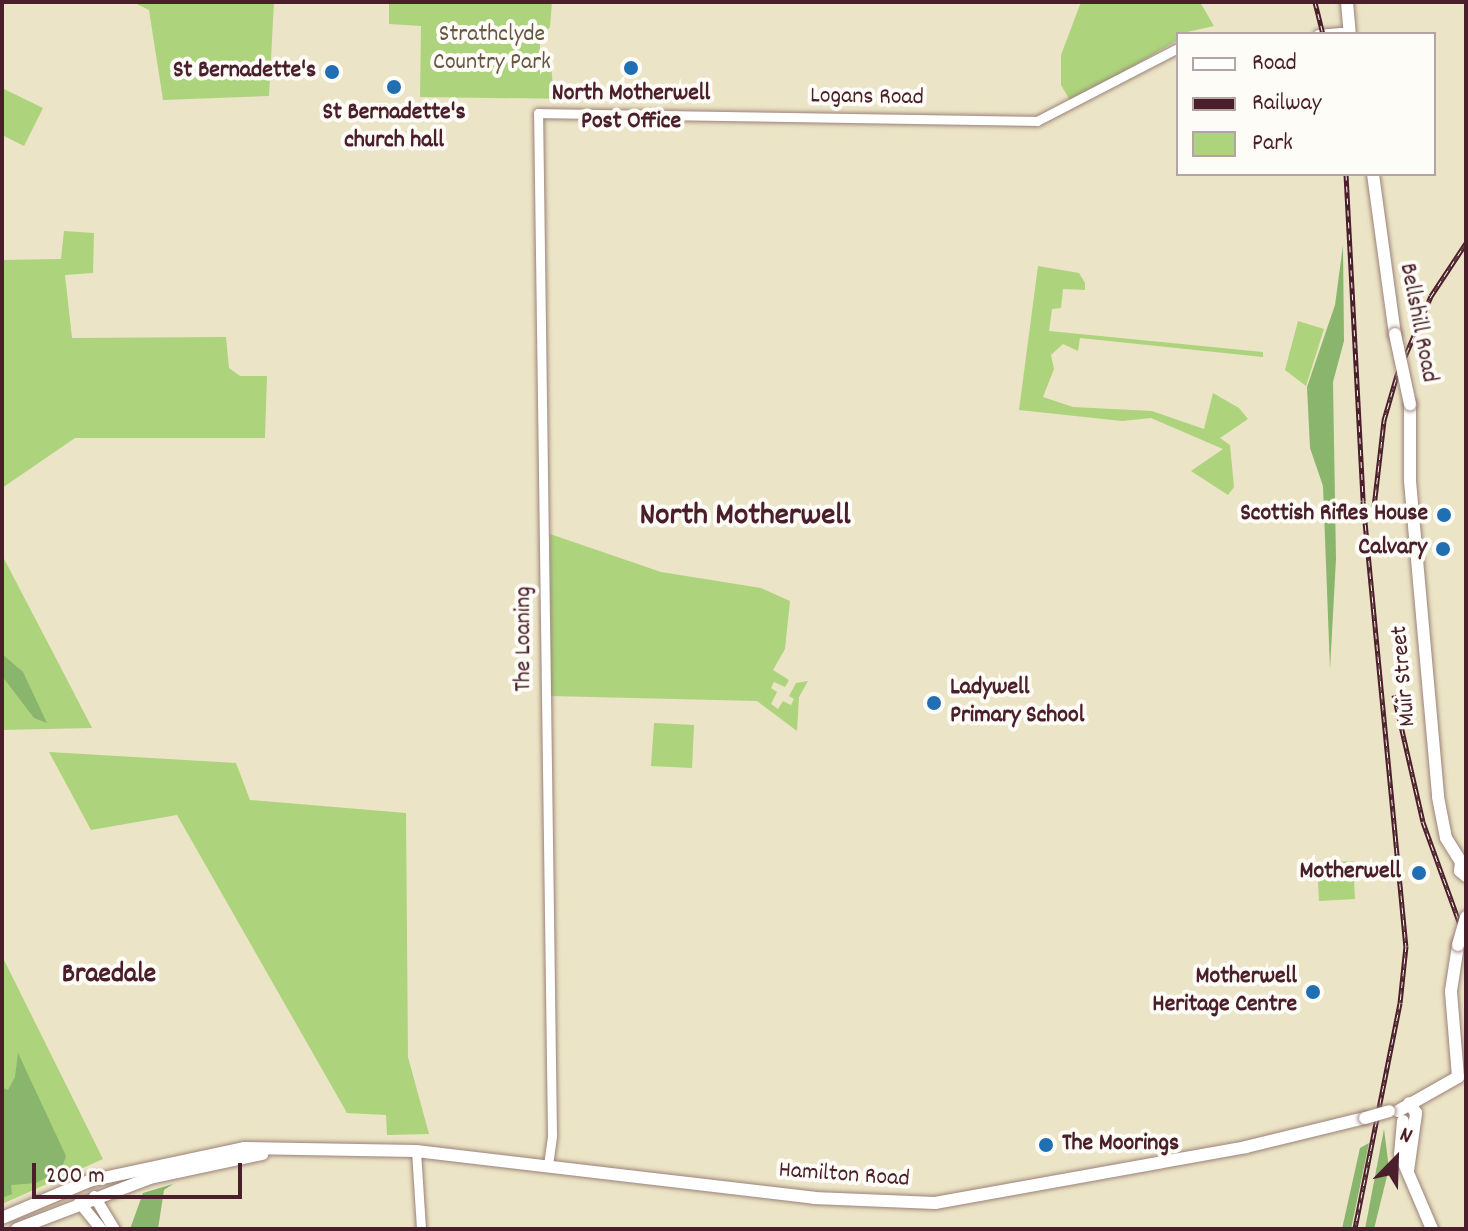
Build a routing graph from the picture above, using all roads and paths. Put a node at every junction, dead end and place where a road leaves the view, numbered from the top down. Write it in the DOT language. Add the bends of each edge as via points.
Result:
graph roads {
  1 [pos="1347,2"];
  2 [pos="1350,32"];
  3 [pos="1176,49"];
  4 [pos="538,113"];
  5 [pos="1373,176"];
  6 [pos="1410,481"];
  7 [pos="1464,861"];
  8 [pos="1466,876"];
  9 [pos="1466,917"];
  10 [pos="1402,1113"];
  11 [pos="281,1151"];
  12 [pos="416,1151"];
  13 [pos="548,1165"];
  14 [pos="89,1181"];
  15 [pos="94,1196"];
  16 [pos="79,1202"];
  17 [pos="2,1218"];
  18 [pos="17,1229"];
  19 [pos="101,1229"];
  20 [pos="114,1229"];
  21 [pos="421,1229"];
  22 [pos="1432,1229"];
  1 -- 2 [label="main road"];
  3 -- 4 [label="street, Logans Road" via="1037,121"];
  4 -- 13 [label="street, The Loaning" via="552,1135"];
  5 -- 6 [label="main road, Bellshill Road, bridge" via="1410,404"];
  6 -- 7 [label="main road, Muir Street" via="1438,797 1446,838"];
  7 -- 8 [label="main road, Muir Street" via="1460,871"];
  9 -- 10 [label="main road, bridge" via="1451,991 1458,1077"];
  10 -- 13 [label="main road, Hamilton Road, bridge" via="935,1203 822,1199"];
  10 -- 22 [label="main road" via="1400,1154"];
  11 -- 12 [label="main road, Hamilton Road"];
  11 -- 14 [label="main road, Hamilton Road" via="218,1150"];
  11 -- 15 [label="main road, Hamilton Road" via="209,1162"];
  12 -- 13 [label="main road, Hamilton Road"];
  12 -- 21 [label="street"];
  14 -- 15 [label="main road"];
  14 -- 17 [label="main road, Hamilton Road"];
  15 -- 16 [label="main road, Hamilton Road"];
  15 -- 20 [label="main road"];
  16 -- 18 [label="main road, Hamilton Road"];
  16 -- 19 [label="main road"];
}
